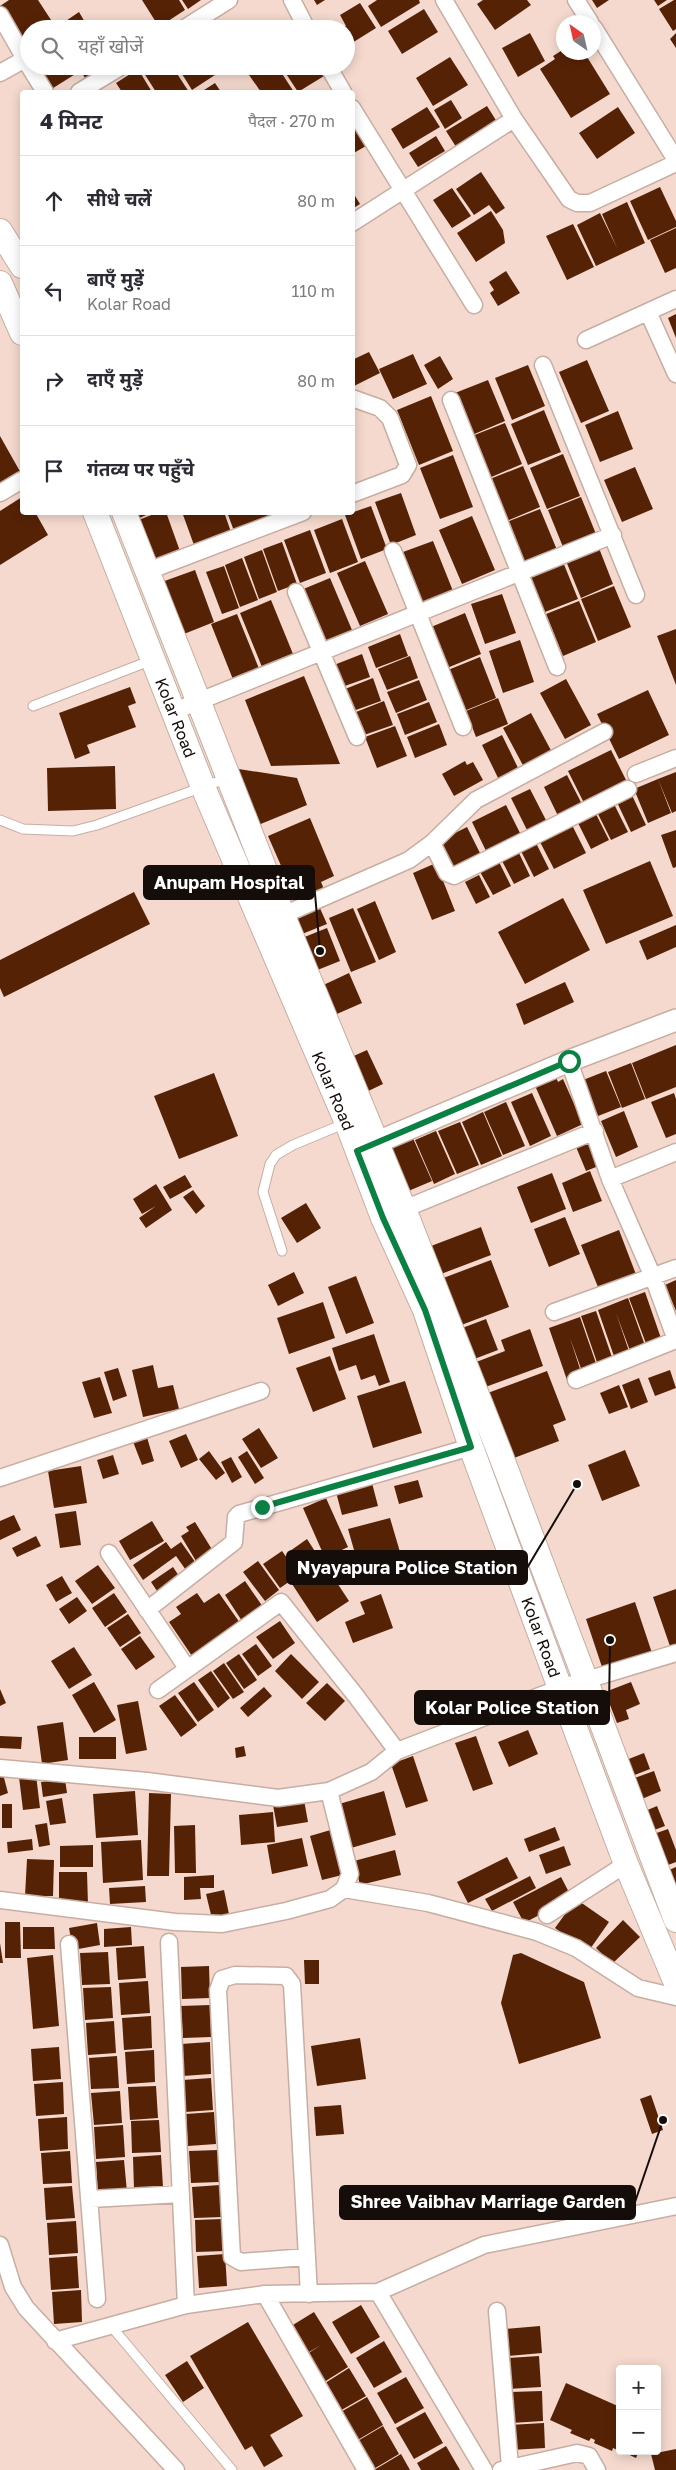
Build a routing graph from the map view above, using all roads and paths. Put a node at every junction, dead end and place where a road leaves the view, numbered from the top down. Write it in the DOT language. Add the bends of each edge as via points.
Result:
graph roads {
  1 [pos="229,0"];
  2 [pos="292,0"];
  3 [pos="444,0"];
  4 [pos="576,0"];
  5 [pos="0,15"];
  6 [pos="586,15"];
  7 [pos="197,20"];
  8 [pos="303,20"];
  9 [pos="601,39"];
  10 [pos="20,51"];
  11 [pos="20,66"];
  12 [pos="0,73"];
  13 [pos="34,75"];
  14 [pos="107,75"];
  15 [pos="331,75"];
  16 [pos="44,90"];
  17 [pos="82,90"];
  18 [pos="336,90"];
  19 [pos="355,113"];
  20 [pos="514,119"];
  21 [pos="676,162"];
  22 [pos="404,189"];
  23 [pos="355,221"];
  24 [pos="0,231"];
  25 [pos="20,263"];
  26 [pos="2,291"];
  27 [pos="676,299"];
  28 [pos="474,305"];
  29 [pos="648,312"];
  30 [pos="20,329"];
  31 [pos="586,340"];
  32 [pos="543,365"];
  33 [pos="676,374"];
  34 [pos="355,399"];
  35 [pos="451,400"];
  36 [pos="20,481"];
  37 [pos="0,493"];
  38 [pos="355,493"];
  39 [pos="96,515"];
  40 [pos="125,515"];
  41 [pos="295,515"];
  42 [pos="613,535"];
  43 [pos="393,551"];
  44 [pos="148,571"];
  45 [pos="520,573"];
  46 [pos="296,592"];
  47 [pos="636,595"];
  48 [pos="418,612"];
  49 [pos="320,653"];
  50 [pos="154,659"];
  51 [pos="557,667"];
  52 [pos="198,702"];
  53 [pos="33,706"];
  54 [pos="172,712"];
  55 [pos="463,727"];
  56 [pos="604,732"];
  57 [pos="357,737"];
  58 [pos="676,758"];
  59 [pos="636,774"];
  60 [pos="228,778"];
  61 [pos="203,788"];
  62 [pos="628,789"];
  63 [pos="0,820"];
  64 [pos="432,843"];
  65 [pos="283,916"];
  66 [pos="260,924"];
  67 [pos="676,1020"];
  68 [pos="569,1061"];
  69 [pos="356,1120"];
  70 [pos="595,1131"];
  71 [pos="366,1146"];
  72 [pos="676,1152"];
  73 [pos="610,1179"];
  74 [pos="404,1209"];
  75 [pos="282,1251"];
  76 [pos="676,1268"];
  77 [pos="653,1278"];
  78 [pos="554,1312"];
  79 [pos="676,1340"];
  80 [pos="576,1380"];
  81 [pos="261,1392"];
  82 [pos="471,1447"];
  83 [pos="0,1478"];
  84 [pos="510,1482"];
  85 [pos="487,1490"];
  86 [pos="109,1553"];
  87 [pos="147,1610"];
  88 [pos="676,1653"];
  89 [pos="187,1668"];
  90 [pos="585,1681"];
  91 [pos="560,1688"];
  92 [pos="158,1690"];
  93 [pos="397,1751"];
  94 [pos="0,1768"];
  95 [pos="329,1791"];
  96 [pos="626,1864"];
  97 [pos="344,1889"];
  98 [pos="1,1898"];
  99 [pos="547,1916"];
  100 [pos="676,1920"];
  101 [pos="170,1942"];
  102 [pos="69,1944"];
  103 [pos="676,1983"];
  104 [pos="676,1998"];
  105 [pos="181,2194"];
  106 [pos="90,2199"];
  107 [pos="676,2206"];
  108 [pos="0,2245"];
  109 [pos="306,2257"];
  110 [pos="378,2292"];
  111 [pos="264,2294"];
  112 [pos="309,2294"];
  113 [pos="98,2299"];
  114 [pos="186,2305"];
  115 [pos="497,2311"];
  116 [pos="111,2326"];
  117 [pos="55,2341"];
  118 [pos="505,2468"];
  119 [pos="176,2470"];
  120 [pos="232,2470"];
  121 [pos="366,2470"];
  122 [pos="484,2470"];
  123 [pos="597,2470"];
  1 -- 7 [label="street"];
  2 -- 8 [label="street"];
  3 -- 20 [label="street"];
  4 -- 6 [label="street"];
  5 -- 10 [label="street"];
  9 -- 21 [label="street"];
  11 -- 12 [label="street"];
  13 -- 16 [label="street"];
  14 -- 17 [label="street"];
  15 -- 18 [label="street"];
  19 -- 22 [label="street"];
  20 -- 21 [label="street" via="562,192 577,203 590,203"];
  20 -- 22 [label="street"];
  22 -- 23 [label="street"];
  22 -- 28 [label="street"];
  24 -- 25 [label="main road"];
  26 -- 30 [label="main road"];
  27 -- 29 [label="street"];
  29 -- 31 [label="street"];
  29 -- 33 [label="street"];
  32 -- 42 [label="street"];
  34 -- 38 [label="street" via="380,408 390,418 408,466 402,475"];
  35 -- 45 [label="street"];
  36 -- 37 [label="street"];
  39 -- 50 [label="main road, Kolar Road"];
  40 -- 44 [label="main road, Kolar Road"];
  41 -- 44 [label="street"];
  42 -- 45 [label="street"];
  42 -- 47 [label="street"];
  43 -- 48 [label="street"];
  44 -- 52 [label="main road, Kolar Road"];
  45 -- 48 [label="street"];
  45 -- 51 [label="street"];
  46 -- 49 [label="street"];
  48 -- 49 [label="street"];
  48 -- 55 [label="street"];
  49 -- 52 [label="street"];
  49 -- 57 [label="street"];
  50 -- 53 [label="lane"];
  50 -- 54 [label="main road, Kolar Road"];
  52 -- 54 [label="street"];
  52 -- 60 [label="main road, Kolar Road"];
  54 -- 61 [label="main road, Kolar Road"];
  56 -- 64 [label="street" via="476,800"];
  58 -- 59 [label="street"];
  60 -- 61 [label="lane"];
  60 -- 65 [label="main road, Kolar Road"];
  61 -- 63 [label="lane" via="97,826 73,831 23,829"];
  61 -- 66 [label="main road, Kolar Road"];
  62 -- 64 [label="street" via="454,876 447,873"];
  64 -- 65 [label="street" via="409,860"];
  65 -- 66 [label="street"];
  65 -- 69 [label="main road, Kolar Road"];
  66 -- 69 [label="main road, Kolar Road"];
  67 -- 68 [label="street"];
  68 -- 70 [label="street"];
  68 -- 71 [label="street"];
  69 -- 71 [label="main road, Kolar Road"];
  69 -- 75 [label="lane" via="293,1145 276,1155 270,1164 263,1192"];
  70 -- 73 [label="street"];
  70 -- 74 [label="street"];
  71 -- 74 [label="main road, Kolar Road"];
  71 -- 82 [label="main road, Kolar Road" via="383,1218 425,1310"];
  72 -- 73 [label="street"];
  73 -- 77 [label="street"];
  74 -- 84 [label="main road, Kolar Road"];
  76 -- 77 [label="street"];
  77 -- 78 [label="street"];
  77 -- 79 [label="street"];
  79 -- 80 [label="street"];
  81 -- 83 [label="street"];
  82 -- 85 [label="main road, Kolar Road"];
  82 -- 87 [label="street" via="239,1514 234,1542"];
  84 -- 85 [label="main road"];
  84 -- 90 [label="main road, Kolar Road"];
  85 -- 91 [label="main road, Kolar Road"];
  86 -- 87 [label="street"];
  87 -- 89 [label="street"];
  88 -- 90 [label="street"];
  89 -- 92 [label="street"];
  89 -- 93 [label="street" via="282,1603"];
  90 -- 91 [label="street"];
  90 -- 100 [label="main road, Kolar Road"];
  91 -- 93 [label="street"];
  91 -- 96 [label="main road, Kolar Road"];
  93 -- 95 [label="street" via="371,1772"];
  94 -- 95 [label="street" via="147,1781 278,1798"];
  95 -- 97 [label="street" via="350,1874"];
  96 -- 99 [label="street"];
  96 -- 103 [label="main road, Kolar Road"];
  97 -- 98 [label="street" via="330,1899 286,1912 222,1924 176,1922"];
  97 -- 104 [label="street" via="428,1903 537,1932 576,1948 638,1988"];
  101 -- 105 [label="street"];
  102 -- 106 [label="street"];
  105 -- 106 [label="street"];
  105 -- 114 [label="street"];
  106 -- 113 [label="street"];
  107 -- 110 [label="street" via="484,2245"];
  108 -- 117 [label="street" via="13,2287 26,2308"];
  109 -- 109 [label="street" via="241,2262 232,2257 218,1990 222,1979 235,1975 286,1976 292,1984"];
  109 -- 112 [label="street"];
  110 -- 112 [label="street"];
  110 -- 122 [label="street"];
  111 -- 112 [label="street"];
  111 -- 114 [label="street"];
  111 -- 121 [label="street"];
  114 -- 116 [label="street"];
  115 -- 118 [label="street"];
  116 -- 117 [label="street"];
  116 -- 120 [label="lane"];
  117 -- 119 [label="street"];
  118 -- 123 [label="street" via="577,2453 589,2456"];
}
